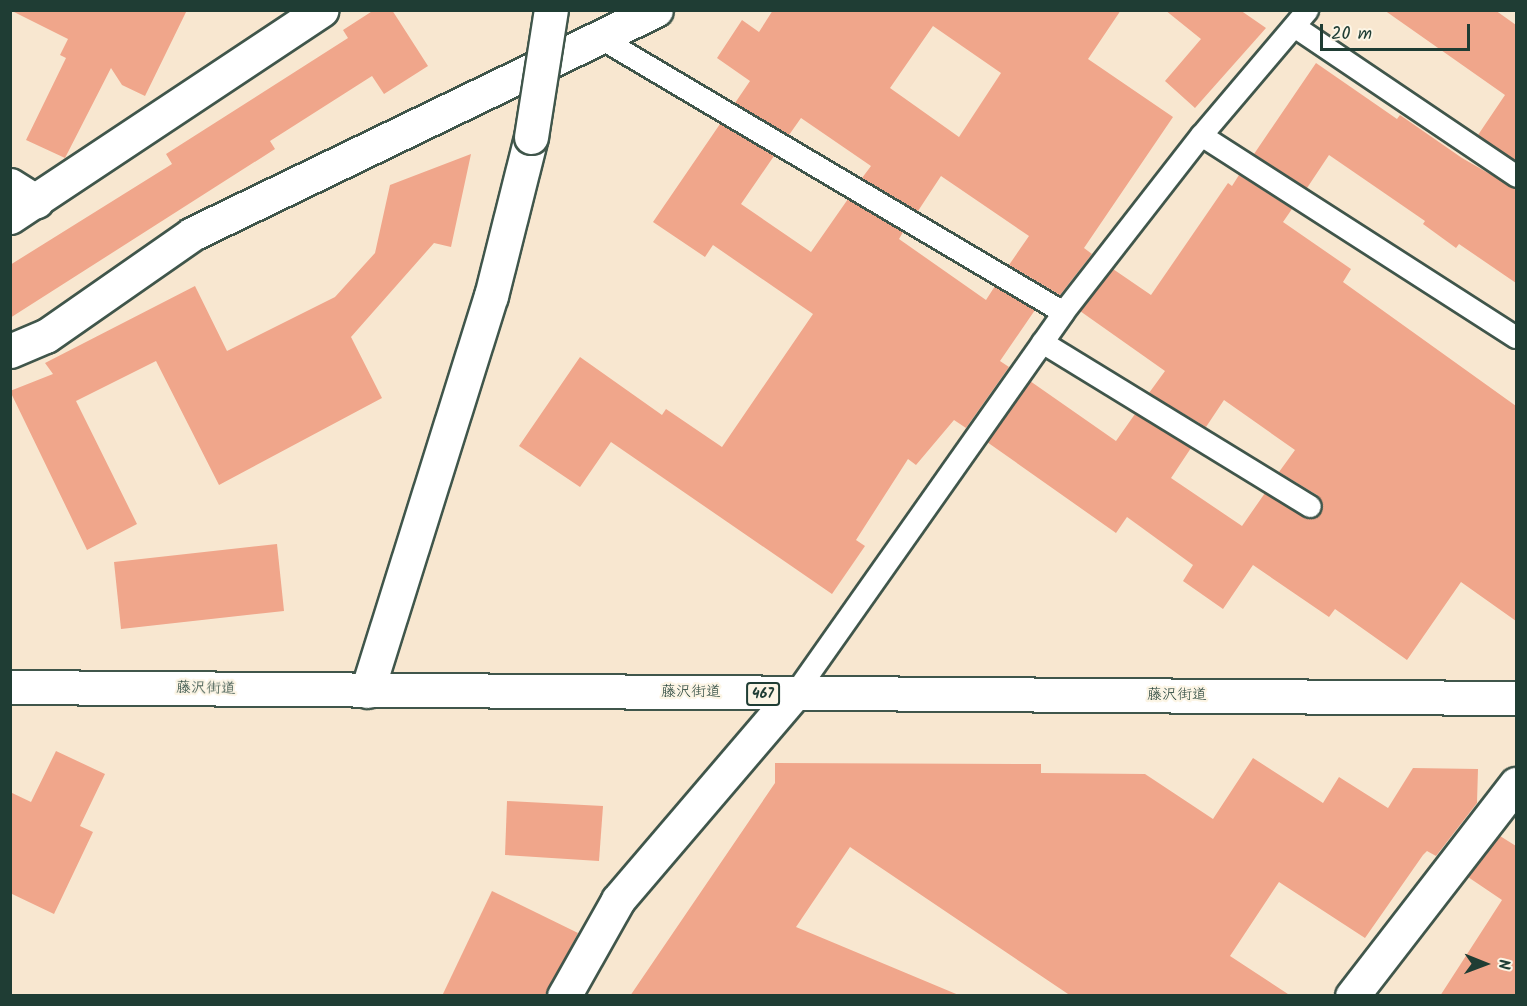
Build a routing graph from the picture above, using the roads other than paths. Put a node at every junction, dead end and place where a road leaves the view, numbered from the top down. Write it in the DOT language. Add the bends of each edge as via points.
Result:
graph roads {
  1 [pos="321,10"];
  2 [pos="551,10"];
  3 [pos="656,10"];
  4 [pos="1307,10"];
  5 [pos="1293,27"];
  6 [pos="599,37"];
  7 [pos="1201,135"];
  8 [pos="1516,176"];
  9 [pos="19,201"];
  10 [pos="1063,312"];
  11 [pos="1516,337"];
  12 [pos="1042,342"];
  13 [pos="10,351"];
  14 [pos="1310,506"];
  15 [pos="10,687"];
  16 [pos="368,691"];
  17 [pos="794,694"];
  18 [pos="1516,698"];
  19 [pos="1516,784"];
  20 [pos="564,996"];
  21 [pos="1352,996"];
  1 -- 9 [label="main road"];
  2 -- 16 [label="main road, bridge" via="531,137 491,296"];
  3 -- 6 [label="main road"];
  4 -- 5 [label="lane"];
  5 -- 7 [label="lane"];
  5 -- 8 [label="lane"];
  6 -- 10 [label="lane"];
  6 -- 13 [label="main road" via="192,234 46,336"];
  7 -- 10 [label="lane"];
  7 -- 11 [label="lane"];
  10 -- 12 [label="lane"];
  12 -- 14 [label="lane"];
  12 -- 17 [label="lane"];
  15 -- 16 [label="main road, 藤沢街道 / 467"];
  16 -- 17 [label="main road, 藤沢街道 / 467"];
  17 -- 18 [label="main road, 藤沢街道 / 467"];
  17 -- 20 [label="main road" via="618,900"];
  19 -- 21 [label="main road"];
}
